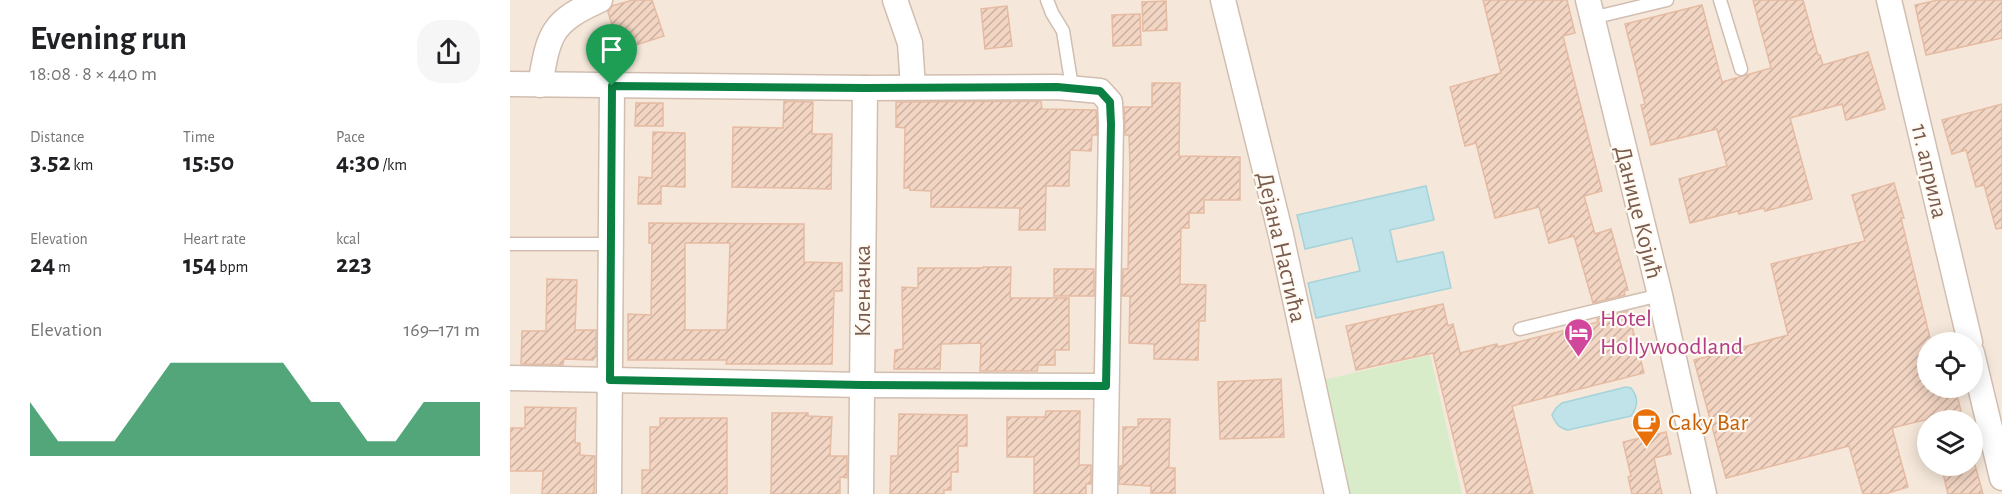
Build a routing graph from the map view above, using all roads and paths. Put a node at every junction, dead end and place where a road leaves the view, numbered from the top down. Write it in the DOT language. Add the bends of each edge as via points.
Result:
graph roads {
  1 [pos="600,0"];
  2 [pos="895,0"];
  3 [pos="1047,0"];
  4 [pos="1223,0"];
  5 [pos="1666,0"];
  6 [pos="1720,0"];
  7 [pos="1889,0"];
  8 [pos="1590,9"];
  9 [pos="1740,69"];
  10 [pos="510,84"];
  11 [pos="540,85"];
  12 [pos="612,86"];
  13 [pos="913,87"];
  14 [pos="1072,87"];
  15 [pos="865,88"];
  16 [pos="510,244"];
  17 [pos="610,244"];
  18 [pos="1660,295"];
  19 [pos="1520,329"];
  20 [pos="1968,332"];
  21 [pos="510,378"];
  22 [pos="610,380"];
  23 [pos="862,385"];
  24 [pos="1106,386"];
  25 [pos="1983,398"];
  26 [pos="2002,478"];
  27 [pos="609,494"];
  28 [pos="861,494"];
  29 [pos="1105,494"];
  30 [pos="1337,494"];
  31 [pos="1704,494"];
  1 -- 11 [label="street" via="573,13 558,26 548,45"];
  2 -- 13 [label="street" via="910,43"];
  3 -- 14 [label="lane" via="1063,31"];
  4 -- 30 [label="street, Дејана Настића" via="1281,236"];
  5 -- 8 [label="lane"];
  6 -- 9 [label="lane"];
  7 -- 20 [label="street, 11. априла"];
  8 -- 18 [label="street, Данице Којић"];
  10 -- 11 [label="street"];
  11 -- 12 [label="street"];
  12 -- 15 [label="street"];
  12 -- 17 [label="street"];
  13 -- 14 [label="street"];
  13 -- 15 [label="street"];
  14 -- 24 [label="street" via="1100,91 1110,102"];
  15 -- 23 [label="street, Кленачка"];
  16 -- 17 [label="lane"];
  17 -- 22 [label="street"];
  18 -- 19 [label="lane"];
  18 -- 31 [label="street, Данице Којић"];
  21 -- 22 [label="street"];
  22 -- 23 [label="street"];
  22 -- 27 [label="street"];
  23 -- 24 [label="street"];
  23 -- 28 [label="street, Кленачка"];
  24 -- 29 [label="street"];
  25 -- 26 [label="street"];
}
